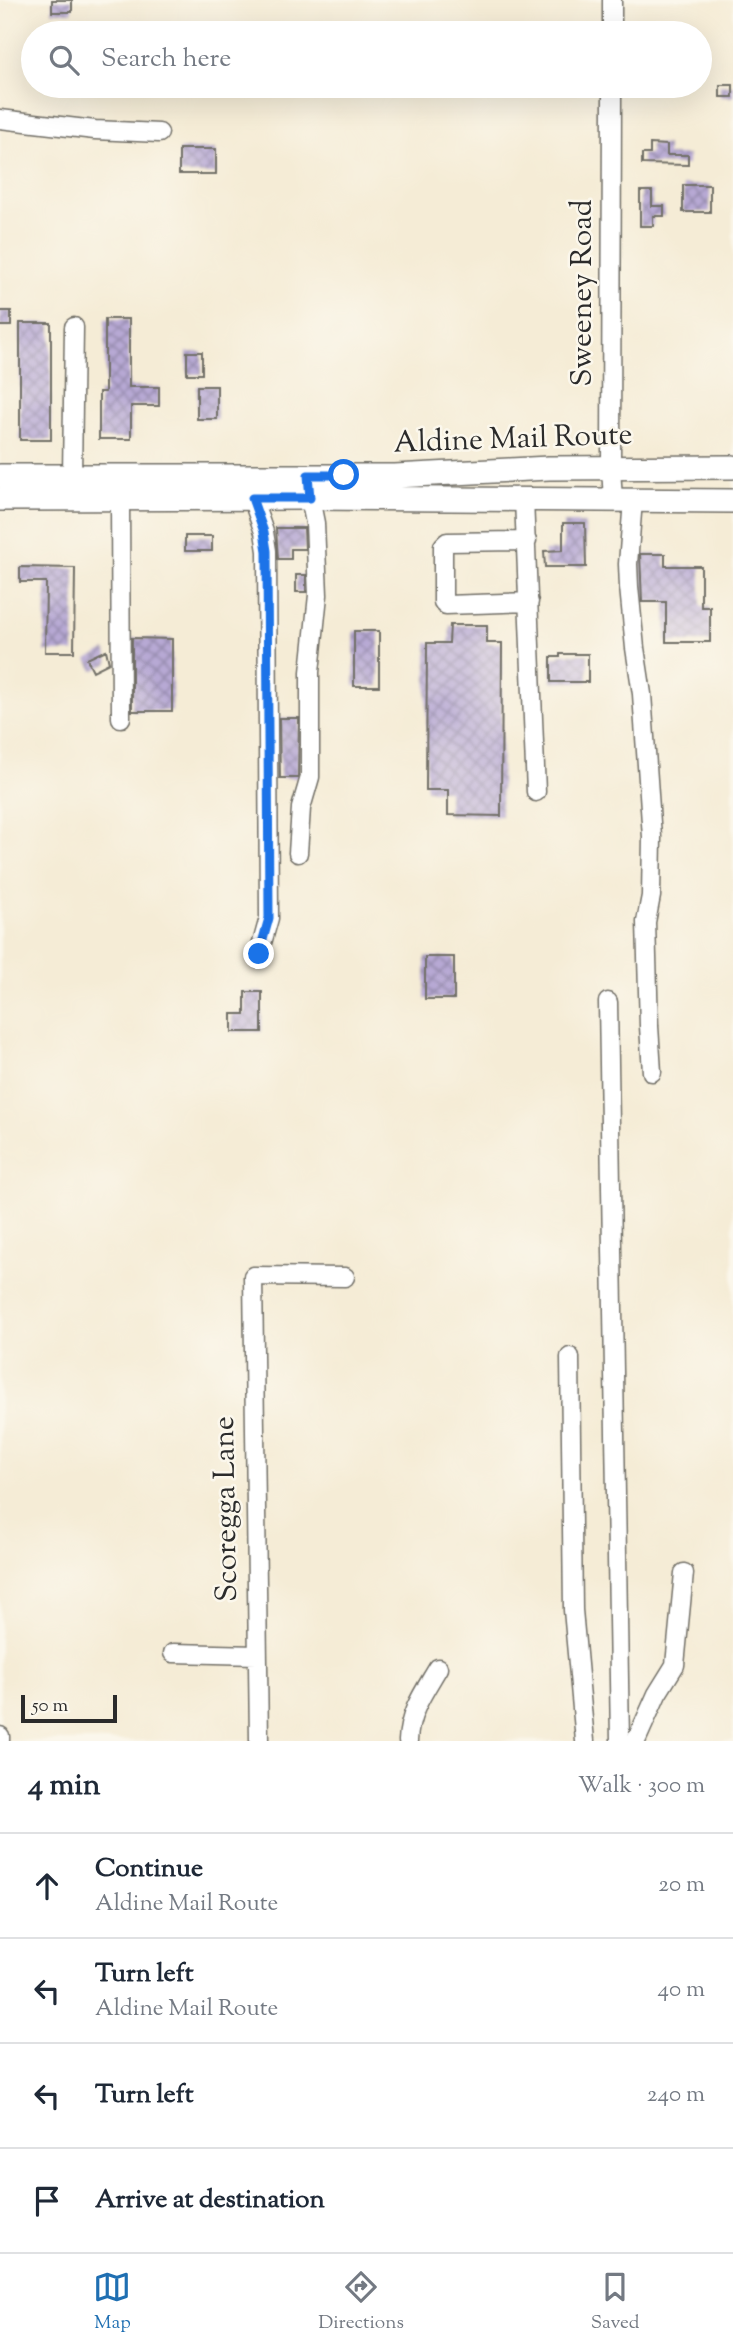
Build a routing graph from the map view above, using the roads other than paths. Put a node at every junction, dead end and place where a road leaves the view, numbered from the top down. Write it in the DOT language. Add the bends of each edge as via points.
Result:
graph roads {
  1 [pos="612,0"];
  2 [pos="612,21"];
  3 [pos="612,98"];
  4 [pos="0,119"];
  5 [pos="159,133"];
  6 [pos="74,327"];
  7 [pos="733,467"];
  8 [pos="611,468"];
  9 [pos="521,470"];
  10 [pos="0,476"];
  11 [pos="309,486"];
  12 [pos="73,487"];
  13 [pos="120,498"];
  14 [pos="252,498"];
  15 [pos="0,499"];
  16 [pos="524,499"];
  17 [pos="623,500"];
  18 [pos="733,501"];
  19 [pos="527,541"];
  20 [pos="529,602"];
  21 [pos="121,719"];
  22 [pos="536,792"];
  23 [pos="298,853"];
  24 [pos="259,954"];
  25 [pos="608,1002"];
  26 [pos="652,1072"];
  27 [pos="345,1277"];
  28 [pos="570,1357"];
  29 [pos="684,1573"];
  30 [pos="173,1653"];
  31 [pos="257,1655"];
  32 [pos="438,1668"];
  33 [pos="259,1741"];
  34 [pos="408,1741"];
  35 [pos="585,1741"];
  36 [pos="620,1741"];
  37 [pos="636,1741"];
  1 -- 2 [label="street"];
  3 -- 8 [label="street, Sweeney Road"];
  4 -- 5 [label="street"];
  6 -- 12 [label="street"];
  7 -- 8 [label="main road, Aldine Mail Route"];
  8 -- 9 [label="main road, Aldine Mail Route"];
  8 -- 17 [label="street, Sweeney Road"];
  9 -- 11 [label="main road, Aldine Mail Route"];
  9 -- 16 [label="main road"];
  10 -- 12 [label="main road, Aldine Mail Route"];
  11 -- 12 [label="main road, Aldine Mail Route"];
  11 -- 14 [label="main road, Aldine Mail Route"];
  11 -- 16 [label="main road, Aldine Mail Route"];
  11 -- 23 [label="street" via="317,595 310,672 310,777 301,808"];
  12 -- 13 [label="main road, Aldine Mail Route"];
  12 -- 15 [label="main road, Aldine Mail Route"];
  13 -- 14 [label="main road, Aldine Mail Route"];
  13 -- 21 [label="street"];
  14 -- 24 [label="street" via="267,551 269,918"];
  16 -- 17 [label="main road, Aldine Mail Route"];
  16 -- 19 [label="street"];
  17 -- 18 [label="main road, Aldine Mail Route"];
  17 -- 26 [label="street, Sweeney Road" via="652,837 646,922"];
  19 -- 20 [label="street"];
  19 -- 20 [label="street" via="447,542 443,547 443,602"];
  20 -- 22 [label="street"];
  25 -- 36 [label="street"];
  27 -- 31 [label="street, Scoregga Lane" via="253,1276"];
  28 -- 35 [label="street" via="573,1610"];
  29 -- 37 [label="street" via="675,1665"];
  30 -- 31 [label="street"];
  31 -- 33 [label="street, Scoregga Lane"];
  32 -- 34 [label="street" via="413,1710"];
}
